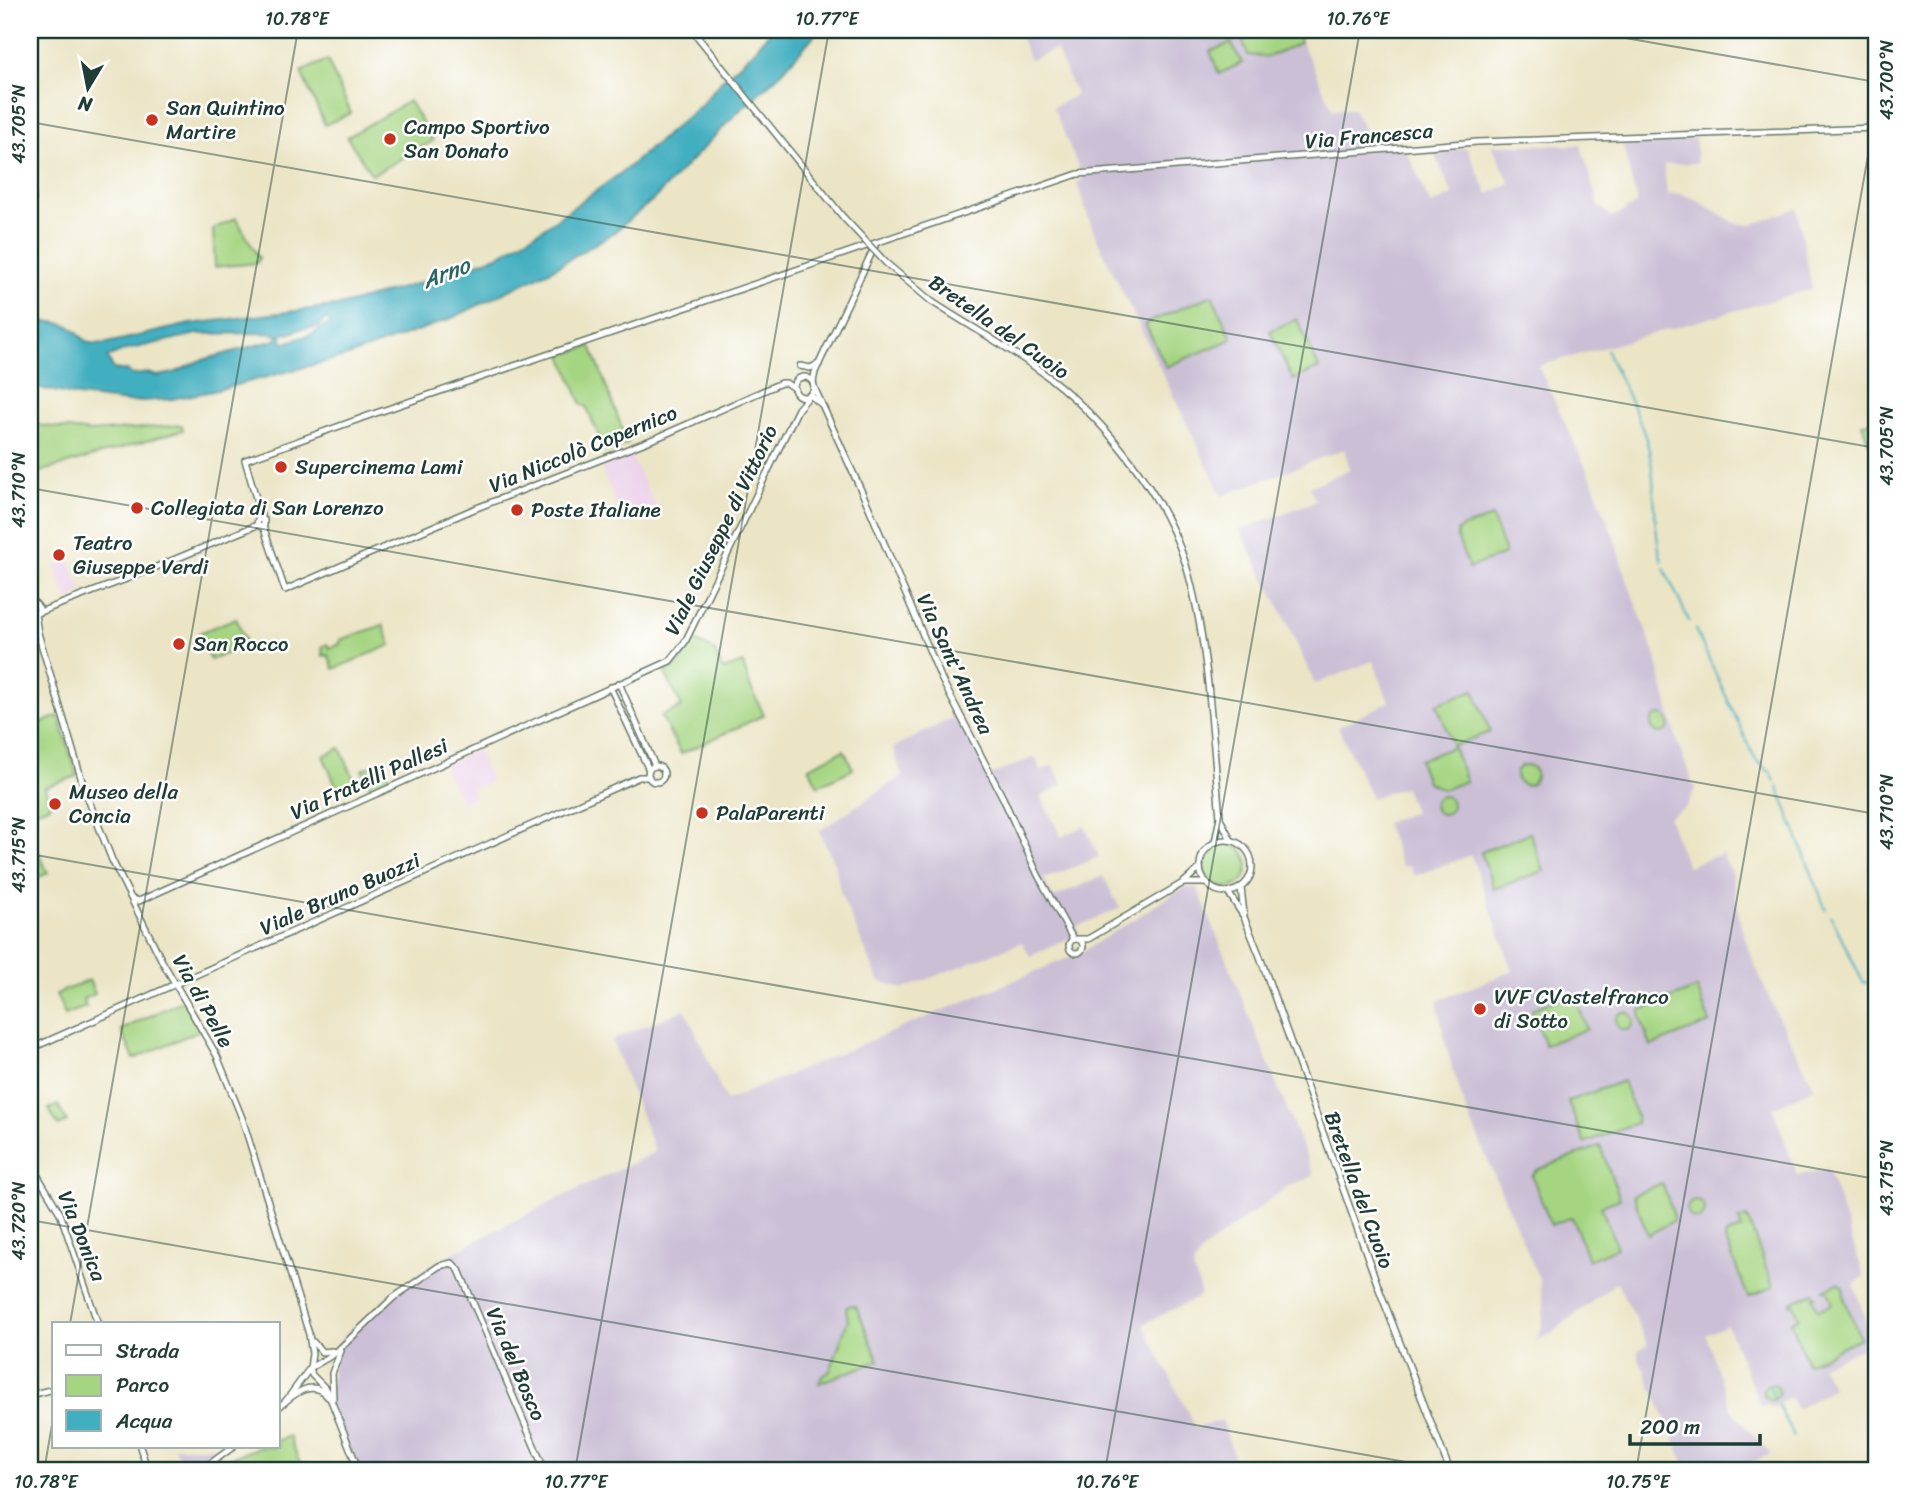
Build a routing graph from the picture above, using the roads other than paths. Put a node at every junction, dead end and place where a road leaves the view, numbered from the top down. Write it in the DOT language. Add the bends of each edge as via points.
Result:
graph roads {
  1 [pos="692,30"];
  2 [pos="1876,128"];
  3 [pos="30,174"];
  4 [pos="30,220"];
  5 [pos="877,244"];
  6 [pos="819,364"];
  7 [pos="800,366"];
  8 [pos="812,383"];
  9 [pos="796,392"];
  10 [pos="810,395"];
  11 [pos="821,404"];
  12 [pos="798,409"];
  13 [pos="261,523"];
  14 [pos="30,597"];
  15 [pos="33,603"];
  16 [pos="34,614"];
  17 [pos="619,683"];
  18 [pos="610,687"];
  19 [pos="478,748"];
  20 [pos="655,766"];
  21 [pos="649,774"];
  22 [pos="1220,817"];
  23 [pos="1231,840"];
  24 [pos="1215,842"];
  25 [pos="1200,868"];
  26 [pos="1183,883"];
  27 [pos="1206,883"];
  28 [pos="1241,888"];
  29 [pos="1228,892"];
  30 [pos="130,897"];
  31 [pos="1244,917"];
  32 [pos="1088,939"];
  33 [pos="1074,940"];
  34 [pos="1082,948"];
  35 [pos="176,984"];
  36 [pos="30,1049"];
  37 [pos="30,1163"];
  38 [pos="97,1322"];
  39 [pos="309,1334"];
  40 [pos="347,1342"];
  41 [pos="310,1368"];
  42 [pos="52,1389"];
  43 [pos="31,1393"];
  44 [pos="285,1402"];
  45 [pos="334,1405"];
  46 [pos="280,1406"];
  47 [pos="140,1448"];
  48 [pos="232,1448"];
  49 [pos="148,1471"];
  50 [pos="200,1471"];
  51 [pos="359,1471"];
  52 [pos="545,1471"];
  53 [pos="1450,1471"];
  1 -- 22 [label="main road, Bretella del Cuoio, bridge" via="842,217 886,262 931,301 1051,379 1100,423 1132,461 1185,562 1197,611"];
  2 -- 5 [label="main road, Via Francesca" via="1477,142 1078,174"];
  3 -- 4 [label="main road"];
  5 -- 6 [label="main road"];
  5 -- 13 [label="main road, Via Francesca" via="245,460"];
  6 -- 7 [label="main road"];
  6 -- 8 [label="main road"];
  8 -- 9 [label="main road" via="798,379"];
  8 -- 10 [label="main road, Viale Giuseppe di Vittorio"];
  8 -- 11 [label="main road, Via Sant'Andrea"];
  9 -- 10 [label="main road, Via Niccolò Copernico"];
  9 -- 12 [label="main road, Viale Giuseppe di Vittorio"];
  9 -- 13 [label="main road, Via Niccolò Copernico" via="781,383 285,590"];
  10 -- 11 [label="main road, Via Sant'Andrea"];
  10 -- 12 [label="main road, Viale Giuseppe di Vittorio"];
  11 -- 33 [label="main road, Via Sant'Andrea" via="942,680"];
  12 -- 17 [label="main road, Viale Giuseppe di Vittorio" via="681,648 670,661"];
  13 -- 16 [label="main road"];
  14 -- 15 [label="main road"];
  15 -- 16 [label="main road, Via di Pelle" via="39,608"];
  16 -- 30 [label="main road, Via di Pelle" via="85,791"];
  17 -- 18 [label="main road, Viale Giuseppe di Vittorio"];
  17 -- 20 [label="main road"];
  18 -- 19 [label="main road, Viale Giuseppe di Vittorio"];
  18 -- 21 [label="main road"];
  19 -- 30 [label="main road, Via Fratelli Pallesi" via="139,901"];
  20 -- 21 [label="main road, Viale Bruno Buozzi"];
  20 -- 21 [label="main road" via="663,769 663,779 656,782"];
  21 -- 35 [label="main road, Viale Bruno Buozzi"];
  22 -- 23 [label="main road, Bretella del Cuoio"];
  22 -- 24 [label="main road, Bretella del Cuoio"];
  23 -- 24 [label="main road"];
  23 -- 28 [label="main road, Bretella del Cuoio" via="1252,859 1252,873"];
  24 -- 25 [label="main road, Bretella del Cuoio" via="1205,851"];
  25 -- 26 [label="main road, Bretella del Cuoio"];
  25 -- 27 [label="main road"];
  26 -- 27 [label="main road"];
  26 -- 32 [label="main road, Bretella del Cuoio"];
  27 -- 29 [label="main road"];
  28 -- 29 [label="main road"];
  28 -- 31 [label="main road, Bretella del Cuoio"];
  29 -- 31 [label="main road, Bretella del Cuoio"];
  30 -- 35 [label="main road, Via di Pelle"];
  31 -- 53 [label="main road, Bretella del Cuoio" via="1378,1289"];
  32 -- 33 [label="main road"];
  32 -- 34 [label="main road"];
  33 -- 34 [label="main road" via="1082,942"];
  33 -- 34 [label="main road" via="1068,946 1072,952"];
  35 -- 36 [label="main road, Viale Bruno Buozzi"];
  35 -- 39 [label="main road, Via di Pelle" via="217,1056 242,1118"];
  37 -- 38 [label="main road, Via Donica" via="60,1213"];
  39 -- 40 [label="main road" via="324,1353"];
  39 -- 41 [label="main road, Via di Pelle"];
  40 -- 41 [label="main road"];
  40 -- 45 [label="main road" via="333,1364"];
  40 -- 52 [label="main road, Via del Bosco" via="424,1275 452,1263 459,1270"];
  41 -- 44 [label="main road"];
  41 -- 45 [label="main road"];
  42 -- 43 [label="main road"];
  44 -- 45 [label="main road" via="298,1391 312,1388 324,1392"];
  44 -- 46 [label="main road"];
  45 -- 51 [label="main road"];
  47 -- 49 [label="main road"];
  48 -- 50 [label="main road"];
}
